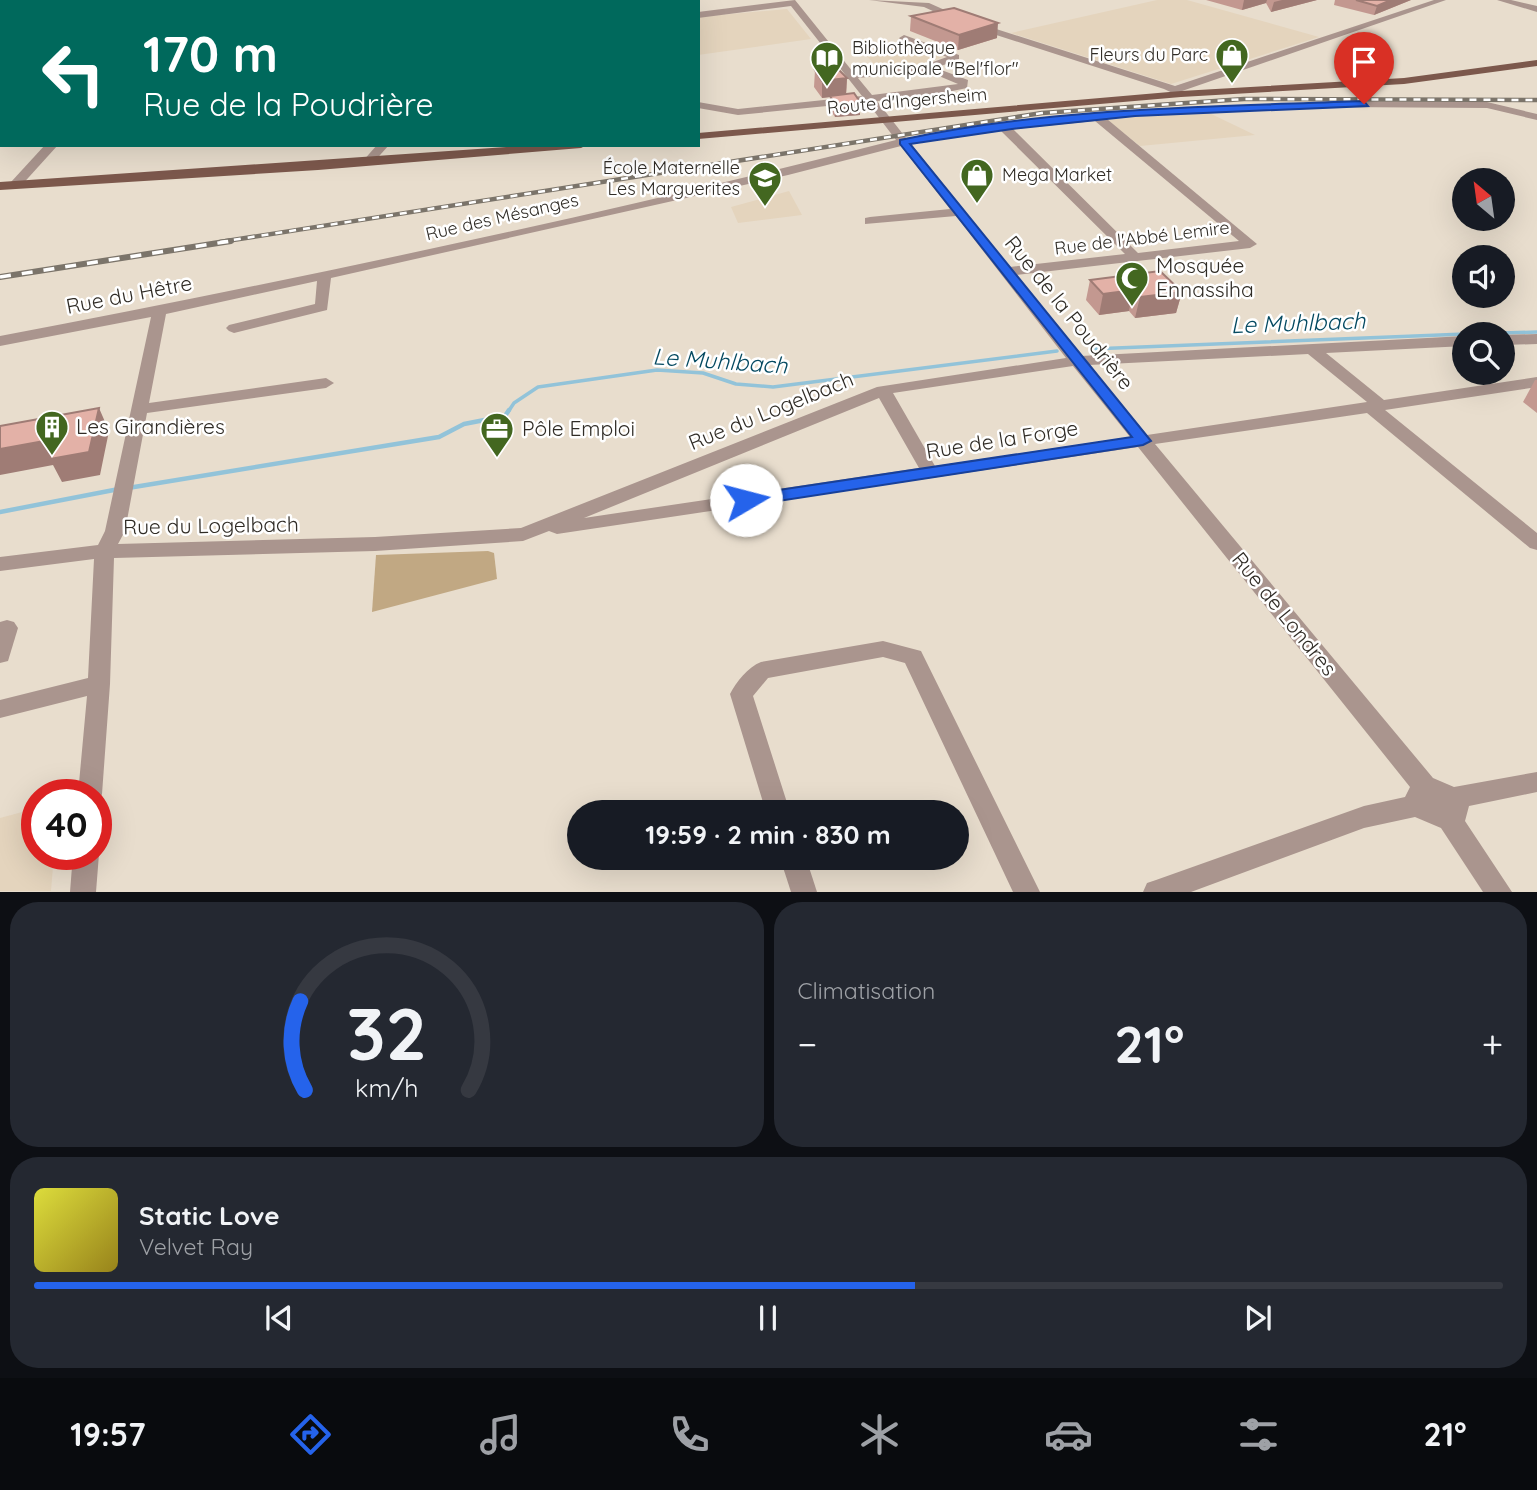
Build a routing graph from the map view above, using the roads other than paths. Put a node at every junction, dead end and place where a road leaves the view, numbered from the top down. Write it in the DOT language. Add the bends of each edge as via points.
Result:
graph roads {
  1 [pos="873,0"];
  2 [pos="1441,0"];
  3 [pos="1501,0"];
  4 [pos="793,1"];
  5 [pos="1537,9"];
  6 [pos="700,15"];
  7 [pos="904,38"];
  8 [pos="1537,63"];
  9 [pos="926,67"];
  10 [pos="852,75"];
  11 [pos="1208,78"];
  12 [pos="1177,92"];
  13 [pos="1222,92"];
  14 [pos="870,98"];
  15 [pos="700,105"];
  16 [pos="1096,116"];
  17 [pos="1537,117"];
  18 [pos="886,121"];
  19 [pos="1004,127"];
  20 [pos="700,136"];
  21 [pos="903,142"];
  22 [pos="50,147"];
  23 [pos="381,147"];
  24 [pos="391,147"];
  25 [pos="557,147"];
  26 [pos="398,160"];
  27 [pos="368,162"];
  28 [pos="15,185"];
  29 [pos="0,186"];
  30 [pos="961,212"];
  31 [pos="870,221"];
  32 [pos="1134,256"];
  33 [pos="1007,272"];
  34 [pos="324,275"];
  35 [pos="265,289"];
  36 [pos="159,312"];
  37 [pos="234,328"];
  38 [pos="1537,339"];
  39 [pos="1515,340"];
  40 [pos="0,341"];
  41 [pos="1452,342"];
  42 [pos="1309,347"];
  43 [pos="1077,362"];
  44 [pos="1537,382"];
  45 [pos="326,383"];
  46 [pos="883,390"];
  47 [pos="1376,407"];
  48 [pos="139,410"];
  49 [pos="1143,441"];
  50 [pos="931,474"];
  51 [pos="666,479"];
  52 [pos="681,509"];
  53 [pos="523,534"];
  54 [pos="1537,543"];
  55 [pos="104,551"];
  56 [pos="0,564"];
  57 [pos="0,630"];
  58 [pos="0,655"];
  59 [pos="99,684"];
  60 [pos="0,709"];
  61 [pos="91,779"];
  62 [pos="1537,782"];
  63 [pos="1423,796"];
  64 [pos="774,800"];
  65 [pos="1450,808"];
  66 [pos="85,870"];
  67 [pos="797,870"];
  68 [pos="83,891"];
  69 [pos="804,891"];
  70 [pos="1027,891"];
  71 [pos="1156,891"];
  72 [pos="1499,891"];
  1 -- 12 [label="street" via="926,5"];
  2 -- 11 [label="street"];
  3 -- 5 [label="street"];
  4 -- 6 [label="street"];
  4 -- 10 [label="street, Rue de la Poudrière"];
  7 -- 9 [label="street" via="956,57"];
  8 -- 13 [label="main road, Route d'Ingersheim" via="1405,81"];
  9 -- 10 [label="street"];
  9 -- 14 [label="street" via="964,82 963,86"];
  10 -- 14 [label="street, Rue de la Poudrière"];
  11 -- 12 [label="street"];
  11 -- 13 [label="street"];
  12 -- 13 [label="main road, Route d'Ingersheim"];
  12 -- 18 [label="main road, Route d'Ingersheim"];
  14 -- 15 [label="street" via="738,112"];
  14 -- 18 [label="street, Rue de la Poudrière"];
  16 -- 17 [label="street, Rue des Mésanges" via="1385,104 1487,105"];
  16 -- 19 [label="street, Rue des Mésanges"];
  16 -- 32 [label="street, Rue de l'Abbé Lemire" via="1250,244"];
  18 -- 20 [label="main road, Route d'Ingersheim"];
  18 -- 21 [label="street, Rue de la Poudrière"];
  19 -- 21 [label="street, Rue des Mésanges"];
  19 -- 32 [label="street"];
  21 -- 30 [label="street, Rue de la Poudrière"];
  21 -- 34 [label="street, Rue des Mésanges"];
  22 -- 28 [label="street"];
  23 -- 27 [label="street"];
  24 -- 26 [label="street"];
  25 -- 26 [label="main road"];
  26 -- 27 [label="main road"];
  27 -- 29 [label="main road"];
  30 -- 31 [label="street"];
  30 -- 33 [label="street, Rue de la Poudrière"];
  32 -- 33 [label="street, Rue de l'Abbé Lemire"];
  33 -- 43 [label="street, Rue de la Poudrière"];
  34 -- 35 [label="street, Rue des Mésanges"];
  34 -- 37 [label="street" via="322,307"];
  35 -- 36 [label="street, Rue du Hêtre"];
  36 -- 40 [label="street, Rue du Hêtre"];
  36 -- 48 [label="street"];
  38 -- 39 [label="street"];
  41 -- 42 [label="street, Rue du Logelbach"];
  42 -- 43 [label="street, Rue du Logelbach"];
  42 -- 47 [label="street"];
  43 -- 46 [label="street, Rue du Logelbach"];
  43 -- 49 [label="street, Rue de la Poudrière"];
  44 -- 47 [label="street, Rue de la Forge"];
  45 -- 48 [label="street"];
  46 -- 50 [label="street"];
  46 -- 51 [label="street, Rue du Logelbach"];
  47 -- 49 [label="street, Rue de la Forge"];
  47 -- 54 [label="street"];
  48 -- 55 [label="street" via="115,531"];
  49 -- 50 [label="street, Rue de la Forge"];
  49 -- 63 [label="street, Rue de Londres"];
  50 -- 52 [label="street, Rue de la Forge"];
  51 -- 52 [label="street"];
  51 -- 53 [label="street, Rue du Logelbach"];
  52 -- 53 [label="street, Rue de la Forge"];
  53 -- 55 [label="street, Rue du Logelbach" via="375,544"];
  55 -- 56 [label="street, Rue du Logelbach"];
  55 -- 59 [label="street"];
  57 -- 58 [label="street" via="7,628"];
  59 -- 60 [label="street"];
  59 -- 61 [label="street"];
  62 -- 65 [label="street"];
  63 -- 65 [label="street" via="1433,815"];
  63 -- 71 [label="street"];
  64 -- 70 [label="street" via="741,694 761,671 883,649 913,657"];
  65 -- 72 [label="street"];
  66 -- 68 [label="street"];
  67 -- 69 [label="street"];
}
